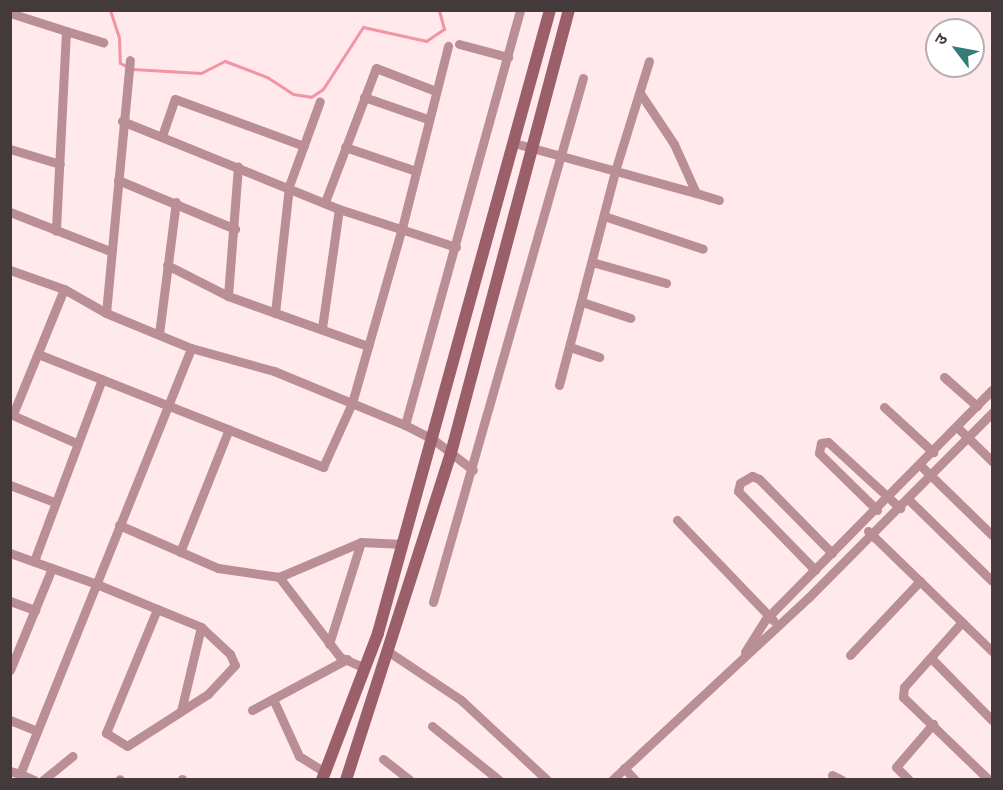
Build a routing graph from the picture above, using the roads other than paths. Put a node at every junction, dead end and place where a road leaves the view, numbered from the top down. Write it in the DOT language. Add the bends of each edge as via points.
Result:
graph roads {
  1 [pos="520,10"];
  2 [pos="550,10"];
  3 [pos="569,10"];
  4 [pos="10,13"];
  5 [pos="66,31"];
  6 [pos="103,42"];
  7 [pos="459,44"];
  8 [pos="448,46"];
  9 [pos="508,57"];
  10 [pos="130,60"];
  11 [pos="649,61"];
  12 [pos="583,78"];
  13 [pos="436,91"];
  14 [pos="640,93"];
  15 [pos="364,97"];
  16 [pos="320,102"];
  17 [pos="428,119"];
  18 [pos="122,121"];
  19 [pos="162,136"];
  20 [pos="514,143"];
  21 [pos="304,146"];
  22 [pos="345,147"];
  23 [pos="10,148"];
  24 [pos="531,150"];
  25 [pos="559,157"];
  26 [pos="60,164"];
  27 [pos="238,166"];
  28 [pos="416,171"];
  29 [pos="615,171"];
  30 [pos="118,180"];
  31 [pos="289,186"];
  32 [pos="696,194"];
  33 [pos="719,200"];
  34 [pos="176,202"];
  35 [pos="325,202"];
  36 [pos="339,208"];
  37 [pos="10,212"];
  38 [pos="604,216"];
  39 [pos="402,228"];
  40 [pos="235,229"];
  41 [pos="56,231"];
  42 [pos="456,247"];
  43 [pos="703,249"];
  44 [pos="110,251"];
  45 [pos="592,262"];
  46 [pos="168,265"];
  47 [pos="10,270"];
  48 [pos="666,283"];
  49 [pos="64,289"];
  50 [pos="228,296"];
  51 [pos="582,302"];
  52 [pos="106,312"];
  53 [pos="275,313"];
  54 [pos="630,318"];
  55 [pos="322,328"];
  56 [pos="159,334"];
  57 [pos="368,346"];
  58 [pos="570,347"];
  59 [pos="191,348"];
  60 [pos="38,354"];
  61 [pos="456,356"];
  62 [pos="599,357"];
  63 [pos="476,362"];
  64 [pos="944,377"];
  65 [pos="102,379"];
  66 [pos="559,385"];
  67 [pos="993,390"];
  68 [pos="352,403"];
  69 [pos="167,405"];
  70 [pos="977,406"];
  71 [pos="884,407"];
  72 [pos="993,412"];
  73 [pos="12,414"];
  74 [pos="405,425"];
  75 [pos="957,427"];
  76 [pos="229,429"];
  77 [pos="968,438"];
  78 [pos="434,440"];
  79 [pos="76,443"];
  80 [pos="933,452"];
  81 [pos="451,453"];
  82 [pos="993,460"];
  83 [pos="920,465"];
  84 [pos="473,470"];
  85 [pos="931,476"];
  86 [pos="10,485"];
  87 [pos="888,497"];
  88 [pos="908,499"];
  89 [pos="54,502"];
  90 [pos="900,508"];
  91 [pos="877,510"];
  92 [pos="677,519"];
  93 [pos="118,525"];
  94 [pos="862,525"];
  95 [pos="872,535"];
  96 [pos="993,535"];
  97 [pos="361,542"];
  98 [pos="403,544"];
  99 [pos="180,552"];
  100 [pos="10,553"];
  101 [pos="832,554"];
  102 [pos="34,561"];
  103 [pos="52,568"];
  104 [pos="815,570"];
  105 [pos="279,578"];
  106 [pos="920,581"];
  107 [pos="993,581"];
  108 [pos="94,583"];
  109 [pos="10,601"];
  110 [pos="433,602"];
  111 [pos="157,609"];
  112 [pos="35,610"];
  113 [pos="770,617"];
  114 [pos="962,622"];
  115 [pos="779,626"];
  116 [pos="201,627"];
  117 [pos="378,633"];
  118 [pos="394,638"];
  119 [pos="329,644"];
  120 [pos="993,651"];
  121 [pos="389,652"];
  122 [pos="850,656"];
  123 [pos="931,658"];
  124 [pos="347,659"];
  125 [pos="741,659"];
  126 [pos="365,668"];
  127 [pos="10,670"];
  128 [pos="273,699"];
  129 [pos="252,710"];
  130 [pos="181,711"];
  131 [pos="992,719"];
  132 [pos="10,720"];
  133 [pos="933,724"];
  134 [pos="432,726"];
  135 [pos="37,731"];
  136 [pos="73,756"];
  137 [pos="383,759"];
  138 [pos="624,768"];
  139 [pos="15,773"];
  140 [pos="832,775"];
  141 [pos="323,776"];
  142 [pos="990,779"];
  143 [pos="34,780"];
  144 [pos="43,780"];
  145 [pos="346,780"];
  146 [pos="410,780"];
  147 [pos="499,780"];
  148 [pos="547,780"];
  149 [pos="612,780"];
  150 [pos="635,780"];
  151 [pos="842,780"];
  152 [pos="909,780"];
  1 -- 9 [label="street"];
  2 -- 20 [label="street"];
  3 -- 24 [label="street"];
  4 -- 5 [label="street"];
  5 -- 6 [label="street"];
  5 -- 26 [label="street"];
  7 -- 9 [label="street"];
  8 -- 13 [label="street"];
  9 -- 42 [label="street"];
  10 -- 18 [label="street"];
  11 -- 14 [label="street"];
  12 -- 25 [label="street"];
  13 -- 15 [label="street" via="376,68"];
  13 -- 17 [label="street"];
  14 -- 29 [label="street"];
  14 -- 32 [label="street" via="674,144"];
  15 -- 17 [label="street"];
  15 -- 22 [label="street"];
  16 -- 21 [label="street"];
  17 -- 28 [label="street"];
  18 -- 19 [label="street"];
  18 -- 30 [label="street"];
  19 -- 21 [label="street" via="175,99"];
  19 -- 27 [label="street"];
  20 -- 24 [label="street"];
  20 -- 61 [label="street"];
  21 -- 31 [label="street"];
  22 -- 28 [label="street"];
  22 -- 35 [label="street"];
  23 -- 26 [label="street"];
  24 -- 25 [label="street"];
  24 -- 63 [label="street"];
  25 -- 29 [label="street"];
  25 -- 84 [label="street"];
  26 -- 41 [label="street"];
  27 -- 31 [label="street"];
  27 -- 40 [label="street"];
  28 -- 39 [label="street"];
  29 -- 32 [label="street"];
  29 -- 38 [label="street"];
  30 -- 34 [label="street"];
  30 -- 44 [label="street"];
  31 -- 35 [label="street"];
  31 -- 53 [label="street"];
  32 -- 33 [label="street"];
  34 -- 40 [label="street"];
  34 -- 46 [label="street"];
  35 -- 36 [label="street"];
  36 -- 39 [label="street"];
  36 -- 55 [label="street"];
  37 -- 41 [label="street"];
  38 -- 43 [label="street"];
  38 -- 45 [label="street"];
  39 -- 42 [label="street"];
  39 -- 57 [label="street"];
  40 -- 50 [label="street"];
  41 -- 44 [label="street"];
  42 -- 74 [label="street"];
  44 -- 52 [label="street"];
  45 -- 48 [label="street"];
  45 -- 51 [label="street"];
  46 -- 50 [label="street"];
  46 -- 56 [label="street"];
  47 -- 49 [label="street"];
  49 -- 52 [label="street"];
  49 -- 60 [label="street"];
  50 -- 53 [label="street"];
  51 -- 54 [label="street"];
  51 -- 58 [label="street"];
  52 -- 56 [label="street"];
  53 -- 55 [label="street"];
  55 -- 57 [label="street"];
  56 -- 59 [label="street"];
  57 -- 68 [label="street"];
  58 -- 62 [label="street"];
  58 -- 66 [label="street"];
  59 -- 68 [label="street" via="274,371"];
  59 -- 69 [label="street"];
  60 -- 65 [label="street"];
  60 -- 73 [label="street"];
  61 -- 63 [label="street"];
  61 -- 78 [label="street"];
  63 -- 81 [label="street"];
  64 -- 70 [label="street"];
  65 -- 69 [label="street"];
  65 -- 79 [label="street"];
  67 -- 70 [label="street"];
  68 -- 74 [label="street"];
  68 -- 76 [label="street" via="323,467"];
  69 -- 76 [label="street"];
  69 -- 93 [label="street"];
  70 -- 75 [label="street"];
  71 -- 80 [label="street"];
  72 -- 77 [label="street"];
  73 -- 79 [label="street"];
  74 -- 78 [label="street"];
  75 -- 77 [label="street"];
  75 -- 80 [label="street"];
  76 -- 99 [label="street"];
  77 -- 82 [label="street"];
  77 -- 85 [label="street"];
  78 -- 81 [label="street"];
  78 -- 98 [label="street"];
  79 -- 89 [label="street"];
  80 -- 83 [label="street"];
  81 -- 84 [label="street"];
  81 -- 118 [label="street"];
  83 -- 85 [label="street"];
  83 -- 87 [label="street"];
  84 -- 110 [label="street"];
  85 -- 88 [label="street"];
  85 -- 96 [label="street"];
  86 -- 89 [label="street"];
  87 -- 90 [label="street"];
  87 -- 91 [label="street"];
  87 -- 91 [label="street" via="828,442 821,443 819,453"];
  88 -- 90 [label="street"];
  88 -- 107 [label="street"];
  89 -- 102 [label="street"];
  90 -- 95 [label="street"];
  91 -- 94 [label="street"];
  92 -- 113 [label="street"];
  93 -- 99 [label="street"];
  93 -- 108 [label="street"];
  94 -- 95 [label="street"];
  94 -- 101 [label="street"];
  95 -- 106 [label="street"];
  95 -- 115 [label="street"];
  97 -- 98 [label="street"];
  97 -- 105 [label="street"];
  97 -- 119 [label="street"];
  98 -- 117 [label="street"];
  99 -- 105 [label="street" via="218,568"];
  100 -- 102 [label="street"];
  101 -- 104 [label="street"];
  101 -- 104 [label="street" via="759,479 752,476 740,483 738,491"];
  102 -- 103 [label="street"];
  103 -- 108 [label="street"];
  103 -- 112 [label="street"];
  104 -- 113 [label="street"];
  105 -- 119 [label="street"];
  106 -- 114 [label="street"];
  106 -- 122 [label="street"];
  108 -- 111 [label="street"];
  108 -- 135 [label="street"];
  109 -- 112 [label="street"];
  111 -- 116 [label="street"];
  111 -- 130 [label="street" via="106,733 127,746"];
  112 -- 127 [label="street"];
  113 -- 115 [label="street"];
  113 -- 125 [label="street"];
  114 -- 120 [label="street"];
  114 -- 123 [label="street"];
  115 -- 125 [label="street"];
  116 -- 130 [label="street"];
  116 -- 130 [label="street" via="230,654 235,665 208,694"];
  117 -- 118 [label="street"];
  117 -- 126 [label="street"];
  118 -- 121 [label="street"];
  119 -- 124 [label="street"];
  121 -- 145 [label="street"];
  121 -- 148 [label="street" via="461,700"];
  123 -- 131 [label="street"];
  123 -- 133 [label="street" via="904,687 903,697"];
  124 -- 126 [label="street"];
  124 -- 128 [label="street"];
  125 -- 138 [label="street"];
  126 -- 141 [label="street"];
  128 -- 129 [label="street"];
  128 -- 141 [label="street" via="299,756"];
  132 -- 135 [label="street"];
  133 -- 142 [label="street"];
  133 -- 152 [label="street" via="896,767"];
  134 -- 147 [label="street"];
  135 -- 139 [label="street"];
  136 -- 144 [label="street"];
  137 -- 146 [label="street"];
  138 -- 149 [label="street"];
  138 -- 150 [label="street"];
  139 -- 143 [label="street"];
  140 -- 151 [label="street"];
}
